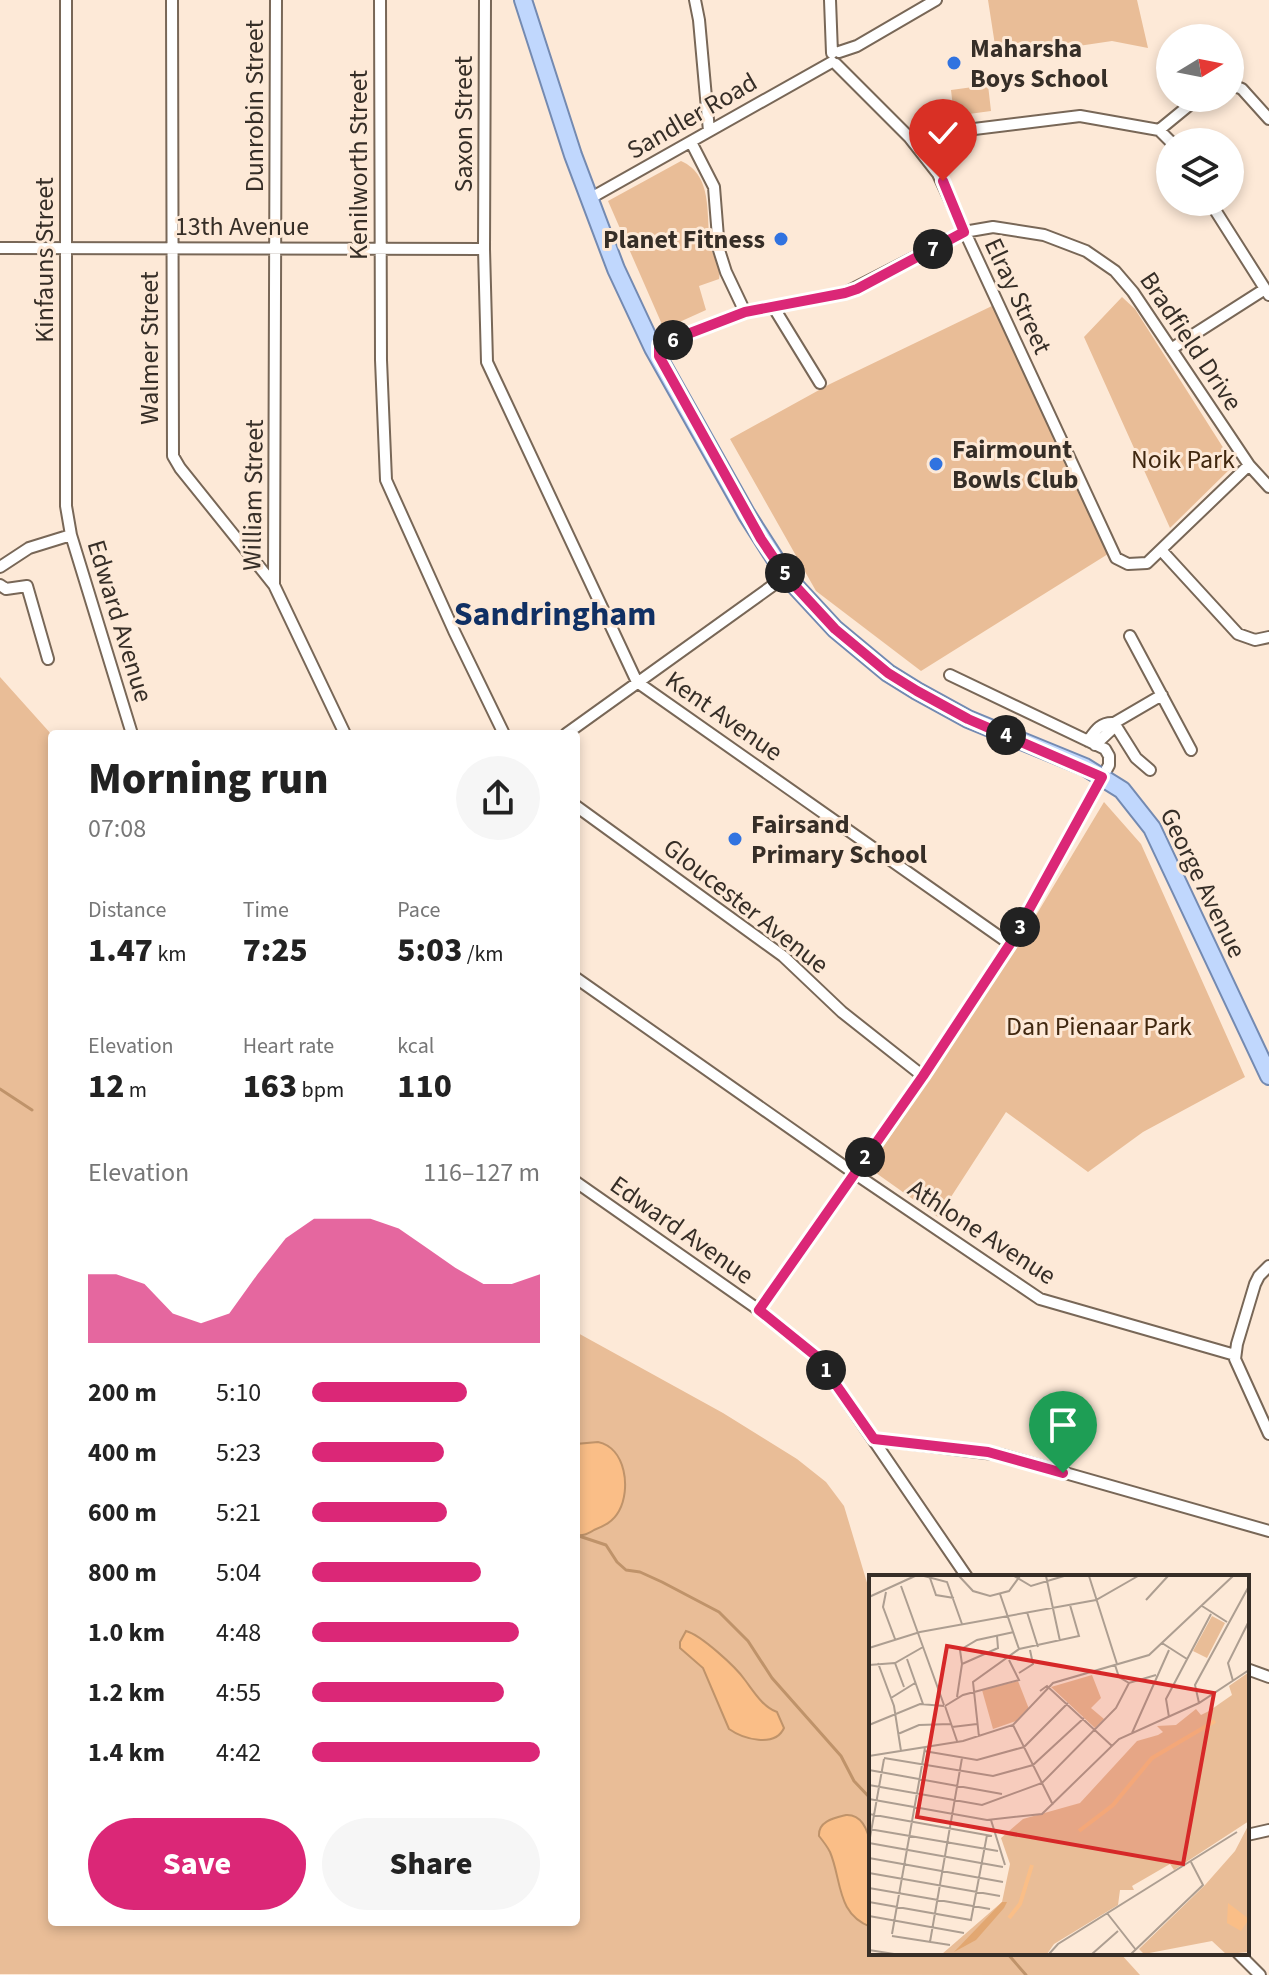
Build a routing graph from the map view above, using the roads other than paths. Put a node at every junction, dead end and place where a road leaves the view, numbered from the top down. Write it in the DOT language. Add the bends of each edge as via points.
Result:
graph roads {
  1 [pos="66,0"];
  2 [pos="172,0"];
  3 [pos="276,0"];
  4 [pos="380,0"];
  5 [pos="485,0"];
  6 [pos="523,0"];
  7 [pos="695,0"];
  8 [pos="830,0"];
  9 [pos="936,0"];
  10 [pos="836,58"];
  11 [pos="1244,91"];
  12 [pos="1181,112"];
  13 [pos="1269,119"];
  14 [pos="1161,128"];
  15 [pos="1156,129"];
  16 [pos="709,131"];
  17 [pos="909,137"];
  18 [pos="691,142"];
  19 [pos="591,198"];
  20 [pos="1219,216"];
  21 [pos="964,232"];
  22 [pos="171,247"];
  23 [pos="0,248"];
  24 [pos="66,249"];
  25 [pos="275,249"];
  26 [pos="380,249"];
  27 [pos="484,249"];
  28 [pos="1267,292"];
  29 [pos="774,308"];
  30 [pos="745,312"];
  31 [pos="1171,349"];
  32 [pos="657,350"];
  33 [pos="820,383"];
  34 [pos="277,405"];
  35 [pos="1249,465"];
  36 [pos="1269,487"];
  37 [pos="67,520"];
  38 [pos="71,535"];
  39 [pos="1161,550"];
  40 [pos="0,567"];
  41 [pos="786,576"];
  42 [pos="0,585"];
  43 [pos="274,585"];
  44 [pos="1130,636"];
  45 [pos="1269,637"];
  46 [pos="48,659"];
  47 [pos="950,675"];
  48 [pos="637,682"];
  49 [pos="1162,695"];
  50 [pos="1114,723"];
  51 [pos="131,730"];
  52 [pos="343,730"];
  53 [pos="502,730"];
  54 [pos="571,730"];
  55 [pos="1092,743"];
  56 [pos="1191,750"];
  57 [pos="1150,770"];
  58 [pos="1102,777"];
  59 [pos="580,809"];
  60 [pos="1010,944"];
  61 [pos="580,981"];
  62 [pos="923,1076"];
  63 [pos="1269,1076"];
  64 [pos="854,1173"];
  65 [pos="580,1185"];
  66 [pos="1269,1266"];
  67 [pos="759,1310"];
  68 [pos="1235,1355"];
  69 [pos="1269,1434"];
  70 [pos="874,1439"];
  71 [pos="1269,1531"];
  72 [pos="966,1575"];
  73 [pos="1249,1670"];
  74 [pos="1269,1677"];
  75 [pos="1269,1830"];
  76 [pos="1249,1835"];
  77 [pos="1240,1955"];
  78 [pos="1260,1975"];
  1 -- 24 [label="street, Kinfauns Street"];
  2 -- 22 [label="street, Walmer Street"];
  3 -- 25 [label="street, Dunrobin Street"];
  4 -- 26 [label="street, Kenilworth Street"];
  5 -- 27 [label="street, Saxon Street"];
  6 -- 19 [label="main road, George Avenue"];
  7 -- 16 [label="street"];
  8 -- 10 [label="street, Elray Street"];
  9 -- 10 [label="street, Sandler Road"];
  10 -- 16 [label="street, Sandler Road"];
  10 -- 17 [label="street, Elray Street"];
  11 -- 13 [label="street"];
  12 -- 14 [label="street"];
  15 -- 17 [label="street" via="1071,116"];
  16 -- 18 [label="street, Sandler Road"];
  17 -- 21 [label="street, Elray Street" via="938,174"];
  18 -- 19 [label="street, Sandler Road"];
  18 -- 30 [label="street" via="714,187 722,262"];
  19 -- 32 [label="main road, George Avenue" via="616,269"];
  20 -- 28 [label="street"];
  21 -- 29 [label="street, Bradfield Drive" via="857,289"];
  21 -- 31 [label="street, Bradfield Drive" via="1013,228 1086,251 1115,271"];
  21 -- 39 [label="street, Elray Street" via="1116,558 1138,565"];
  22 -- 24 [label="street, 13th Avenue"];
  22 -- 25 [label="street, 13th Avenue"];
  22 -- 43 [label="street, Walmer Street" via="173,456"];
  23 -- 24 [label="street, 13th Avenue"];
  24 -- 37 [label="street, Kinfauns Street"];
  25 -- 26 [label="street, 13th Avenue"];
  25 -- 34 [label="street, Dunrobin Street"];
  26 -- 27 [label="street, 13th Avenue"];
  26 -- 53 [label="street, Kenilworth Street" via="384,469 389,493"];
  27 -- 48 [label="street, Kent Avenue" via="487,362"];
  28 -- 31 [label="street"];
  29 -- 30 [label="street, Bradfield Drive"];
  29 -- 33 [label="street"];
  30 -- 32 [label="street, Bradfield Drive"];
  31 -- 35 [label="street, Bradfield Drive"];
  32 -- 41 [label="main road, George Avenue"];
  34 -- 43 [label="street, William Street"];
  35 -- 36 [label="street, Bradfield Drive"];
  35 -- 39 [label="street"];
  37 -- 38 [label="street, Edward Avenue"];
  38 -- 40 [label="street" via="29,548"];
  38 -- 51 [label="street, Edward Avenue"];
  39 -- 45 [label="street" via="1238,634 1255,640"];
  41 -- 48 [label="street"];
  41 -- 58 [label="main road, George Avenue" via="835,629 888,673 968,719"];
  42 -- 46 [label="street" via="27,586"];
  43 -- 52 [label="street"];
  44 -- 49 [label="street"];
  47 -- 55 [label="street"];
  48 -- 54 [label="street"];
  48 -- 60 [label="street, Kent Avenue"];
  49 -- 50 [label="street"];
  49 -- 56 [label="street"];
  50 -- 55 [label="street" via="1098,728"];
  50 -- 57 [label="street"];
  55 -- 58 [label="street" via="1109,756"];
  58 -- 60 [label="street"];
  58 -- 63 [label="main road, George Avenue" via="1122,790 1152,828"];
  59 -- 62 [label="street, Gloucester Avenue" via="783,956 842,1012"];
  60 -- 62 [label="street"];
  61 -- 64 [label="street, Athlone Avenue"];
  62 -- 64 [label="street"];
  64 -- 67 [label="street"];
  64 -- 68 [label="street, Athlone Avenue" via="1040,1299"];
  65 -- 67 [label="street, Edward Avenue"];
  66 -- 68 [label="street" via="1257,1279"];
  67 -- 70 [label="street, Edward Avenue" via="816,1356"];
  68 -- 69 [label="street"];
  70 -- 71 [label="street" via="1002,1455"];
  70 -- 72 [label="street, Edward Avenue"];
  73 -- 74 [label="street"];
  75 -- 76 [label="street"];
  77 -- 78 [label="street"];
}
